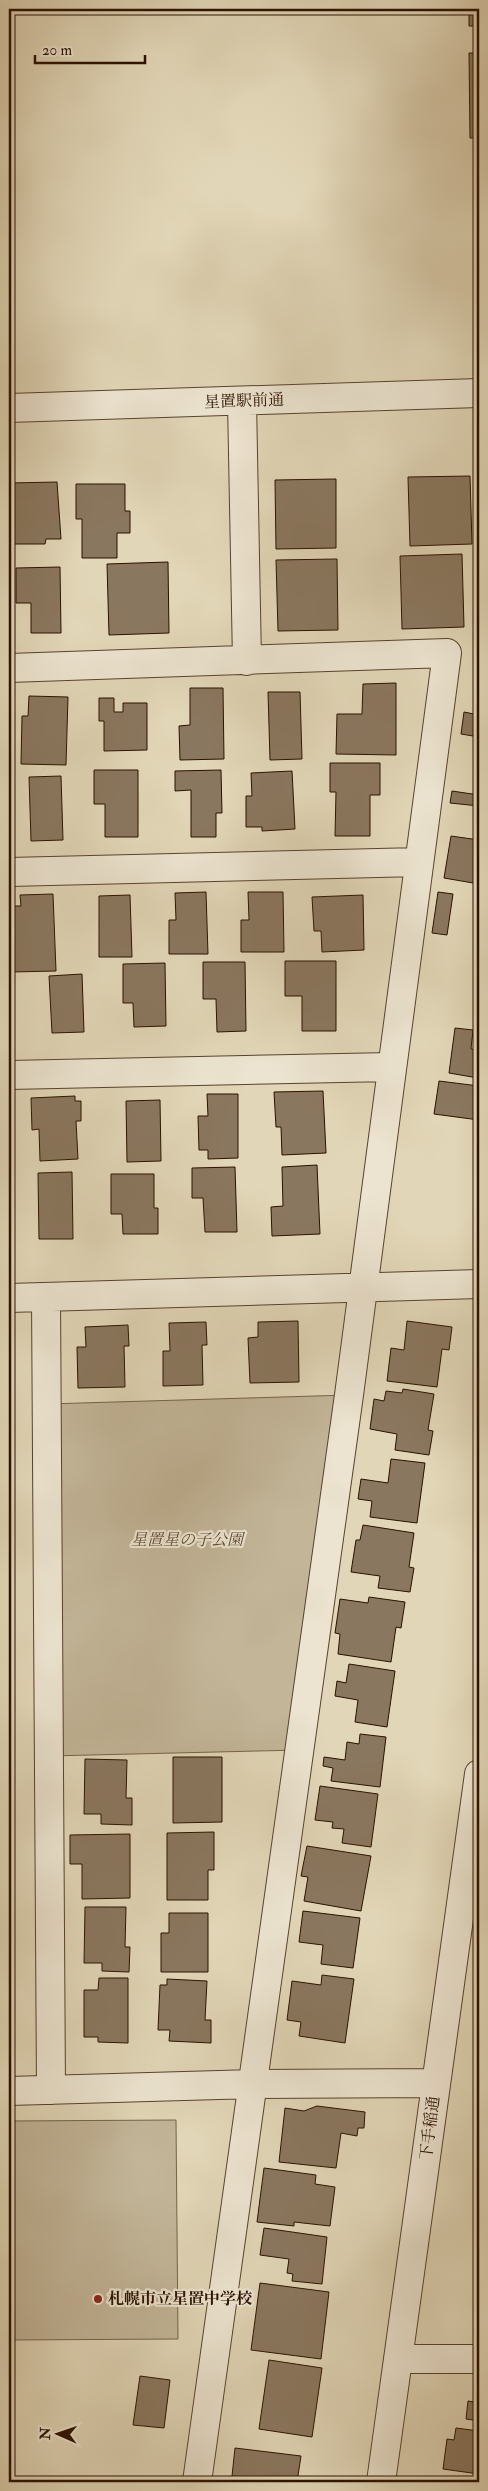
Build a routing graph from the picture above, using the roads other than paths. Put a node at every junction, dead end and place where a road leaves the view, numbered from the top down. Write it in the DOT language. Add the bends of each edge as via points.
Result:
graph roads {
  1 [pos="479,393"];
  2 [pos="242,401"];
  3 [pos="9,408"];
  4 [pos="247,661"];
  5 [pos="9,668"];
  6 [pos="419,862"];
  7 [pos="9,872"];
  8 [pos="392,1067"];
  9 [pos="9,1075"];
  10 [pos="479,1284"];
  11 [pos="363,1289"];
  12 [pos="46,1297"];
  13 [pos="9,1298"];
  14 [pos="479,1774"];
  15 [pos="435,2083"];
  16 [pos="254,2084"];
  17 [pos="51,2090"];
  18 [pos="9,2091"];
  19 [pos="400,2359"];
  20 [pos="479,2359"];
  21 [pos="197,2482"];
  22 [pos="381,2482"];
  1 -- 2 [label="street, 星置駅前通"];
  2 -- 3 [label="street, 星置駅前通"];
  2 -- 4 [label="street"];
  4 -- 5 [label="street"];
  4 -- 6 [label="street" via="448,653"];
  6 -- 7 [label="street"];
  6 -- 8 [label="street"];
  8 -- 9 [label="street"];
  8 -- 11 [label="street"];
  10 -- 11 [label="street"];
  11 -- 12 [label="street"];
  11 -- 16 [label="street"];
  12 -- 13 [label="street"];
  12 -- 17 [label="street"];
  14 -- 15 [label="street, 下手稲通"];
  15 -- 16 [label="street"];
  15 -- 19 [label="street, 下手稲通"];
  16 -- 17 [label="street"];
  16 -- 21 [label="street"];
  17 -- 18 [label="street"];
  19 -- 20 [label="street"];
  19 -- 22 [label="street, 下手稲通"];
}
